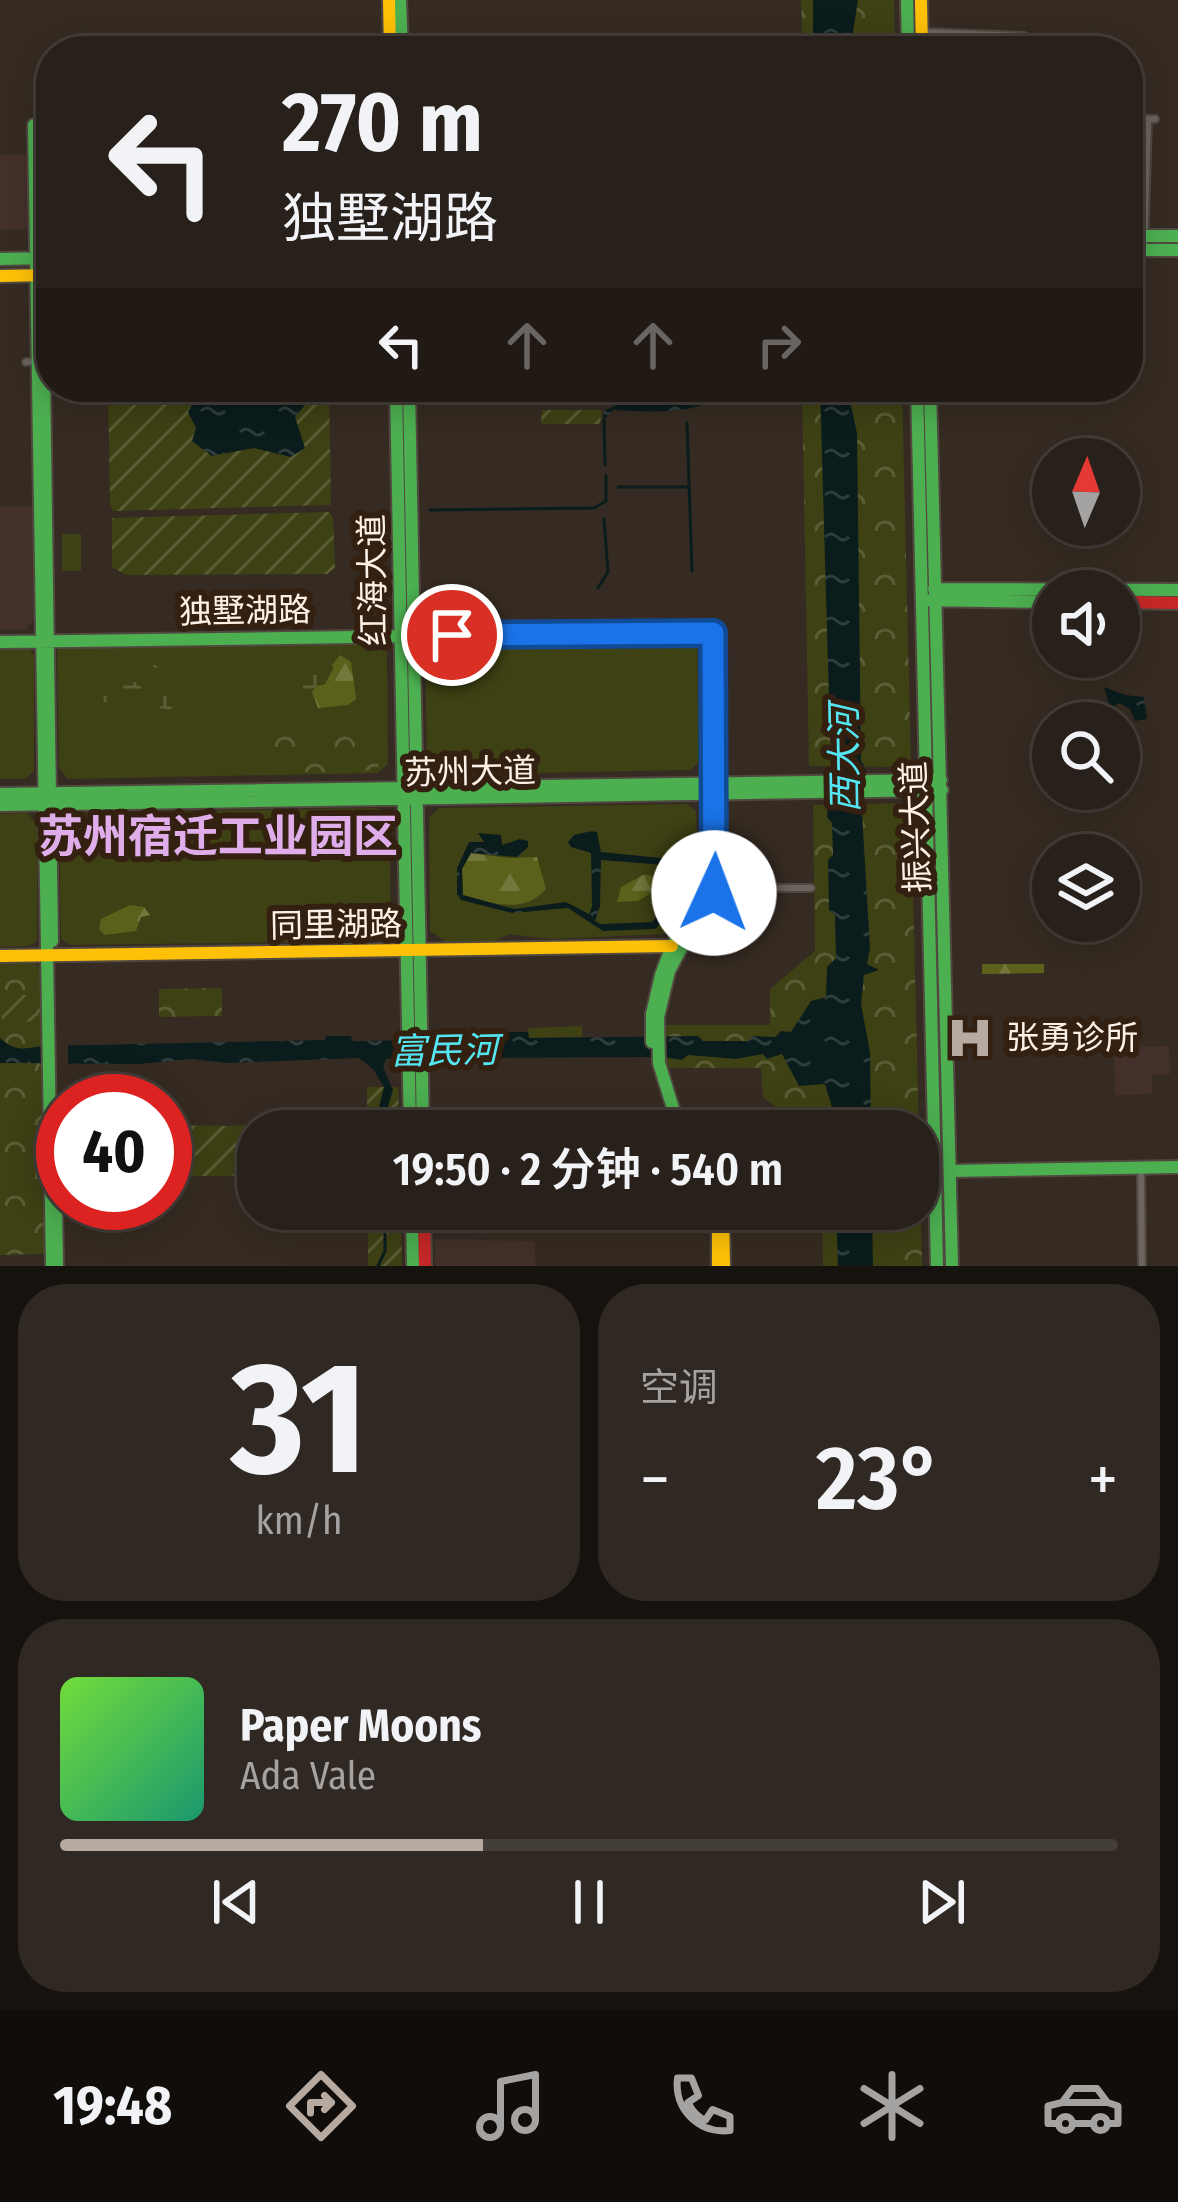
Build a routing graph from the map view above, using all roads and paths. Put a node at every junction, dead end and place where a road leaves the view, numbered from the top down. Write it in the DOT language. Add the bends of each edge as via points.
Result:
graph roads {
  1 [pos="389,0"];
  2 [pos="400,0"];
  3 [pos="907,0"];
  4 [pos="921,0"];
  5 [pos="922,32"];
  6 [pos="390,36"];
  7 [pos="401,36"];
  8 [pos="908,36"];
  9 [pos="922,36"];
  10 [pos="1024,36"];
  11 [pos="1143,119"];
  12 [pos="1178,236"];
  13 [pos="1145,243"];
  14 [pos="1178,250"];
  15 [pos="36,259"];
  16 [pos="0,260"];
  17 [pos="36,275"];
  18 [pos="0,276"];
  19 [pos="37,402"];
  20 [pos="396,402"];
  21 [pos="409,402"];
  22 [pos="918,402"];
  23 [pos="930,402"];
  24 [pos="1178,590"];
  25 [pos="929,595"];
  26 [pos="1032,601"];
  27 [pos="1140,602"];
  28 [pos="1178,603"];
  29 [pos="407,636"];
  30 [pos="44,641"];
  31 [pos="0,642"];
  32 [pos="925,785"];
  33 [pos="942,785"];
  34 [pos="712,787"];
  35 [pos="0,794"];
  36 [pos="410,795"];
  37 [pos="47,799"];
  38 [pos="0,805"];
  39 [pos="712,888"];
  40 [pos="811,888"];
  41 [pos="672,946"];
  42 [pos="414,951"];
  43 [pos="0,956"];
  44 [pos="50,956"];
  45 [pos="654,1036"];
  46 [pos="416,1079"];
  47 [pos="412,1110"];
  48 [pos="420,1110"];
  49 [pos="669,1110"];
  50 [pos="1178,1167"];
  51 [pos="950,1171"];
  52 [pos="1141,1174"];
  53 [pos="412,1230"];
  54 [pos="424,1230"];
  55 [pos="720,1230"];
  56 [pos="54,1266"];
  57 [pos="413,1266"];
  58 [pos="425,1266"];
  59 [pos="721,1266"];
  60 [pos="937,1266"];
  61 [pos="952,1266"];
  62 [pos="1142,1266"];
  1 -- 6 [label="street"];
  2 -- 7 [label="street"];
  3 -- 8 [label="street"];
  4 -- 5 [label="street"];
  5 -- 9 [label="street"];
  5 -- 10 [label="street"];
  11 -- 13 [label="street" via="1152,119"];
  12 -- 13 [label="street"];
  13 -- 14 [label="street"];
  15 -- 16 [label="street"];
  17 -- 18 [label="street"];
  19 -- 30 [label="street"];
  20 -- 29 [label="street, 红海大道"];
  21 -- 29 [label="street, 红海大道"];
  22 -- 25 [label="street, 振兴大道"];
  23 -- 25 [label="street, 振兴大道"];
  24 -- 25 [label="street"];
  25 -- 26 [label="street"];
  25 -- 32 [label="street, 振兴大道"];
  25 -- 33 [label="street, 振兴大道"];
  27 -- 28 [label="street"];
  29 -- 30 [label="street, 独墅湖路"];
  29 -- 34 [label="street, 独墅湖路" via="707,632"];
  29 -- 36 [label="street, 红海大道"];
  30 -- 31 [label="street, 独墅湖路"];
  30 -- 37 [label="street"];
  32 -- 33 [label="street, 苏州大道"];
  32 -- 34 [label="street, 苏州大道"];
  32 -- 60 [label="street, 振兴大道"];
  33 -- 51 [label="street, 振兴大道"];
  34 -- 36 [label="street, 苏州大道"];
  34 -- 39 [label="street"];
  35 -- 37 [label="street, 苏州大道"];
  36 -- 37 [label="street, 苏州大道"];
  36 -- 42 [label="street, 红海大道"];
  37 -- 38 [label="street, 苏州大道"];
  37 -- 44 [label="street"];
  39 -- 40 [label="street"];
  39 -- 41 [label="street"];
  39 -- 45 [label="street" via="664,983"];
  41 -- 42 [label="street, 同里湖路"];
  41 -- 45 [label="street" via="656,992"];
  42 -- 44 [label="street, 同里湖路"];
  42 -- 46 [label="street, 红海大道"];
  43 -- 44 [label="street, 同里湖路"];
  44 -- 56 [label="street"];
  45 -- 49 [label="street"];
  46 -- 47 [label="street, 红海大道"];
  46 -- 48 [label="street, 红海大道"];
  50 -- 51 [label="street"];
  51 -- 61 [label="street, 振兴大道"];
  52 -- 62 [label="street"];
  53 -- 57 [label="street"];
  54 -- 58 [label="street"];
  55 -- 59 [label="street"];
}
